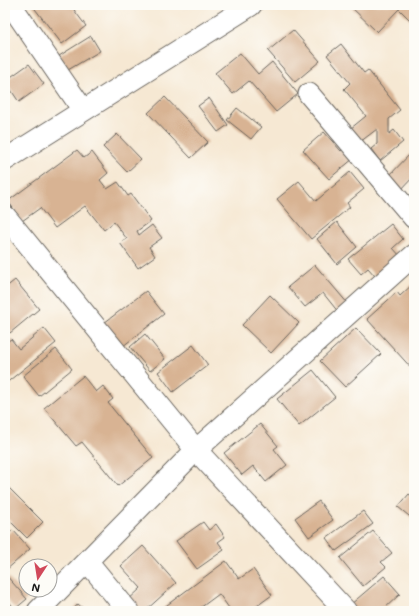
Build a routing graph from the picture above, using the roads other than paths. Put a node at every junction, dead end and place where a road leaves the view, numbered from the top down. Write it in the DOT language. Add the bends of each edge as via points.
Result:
graph roads {
  1 [pos="11,5"];
  2 [pos="244,7"];
  3 [pos="309,94"];
  4 [pos="83,110"];
  5 [pos="5,160"];
  6 [pos="5,216"];
  7 [pos="414,218"];
  8 [pos="414,255"];
  9 [pos="196,450"];
  10 [pos="87,561"];
  11 [pos="38,611"];
  12 [pos="128,611"];
  13 [pos="346,611"];
  1 -- 4 [label="street"];
  2 -- 4 [label="street"];
  3 -- 7 [label="street"];
  4 -- 5 [label="street"];
  6 -- 9 [label="street"];
  8 -- 9 [label="street"];
  9 -- 10 [label="street"];
  9 -- 13 [label="street"];
  10 -- 11 [label="street"];
  10 -- 12 [label="street"];
}
